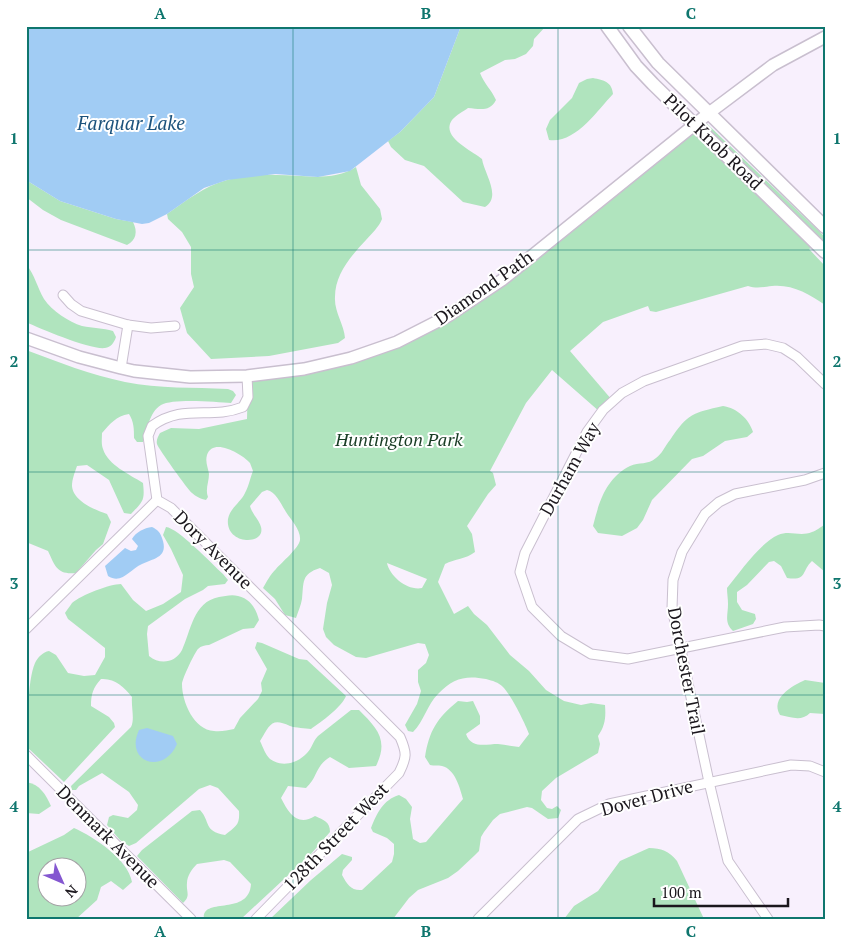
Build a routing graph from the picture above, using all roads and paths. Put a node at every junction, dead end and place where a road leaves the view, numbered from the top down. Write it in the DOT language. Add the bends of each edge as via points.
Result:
graph roads {
  1 [pos="607,26"];
  2 [pos="629,26"];
  3 [pos="825,37"];
  4 [pos="708,112"];
  5 [pos="694,125"];
  6 [pos="825,227"];
  7 [pos="825,252"];
  8 [pos="63,295"];
  9 [pos="128,325"];
  10 [pos="175,326"];
  11 [pos="26,338"];
  12 [pos="121,368"];
  13 [pos="247,376"];
  14 [pos="825,384"];
  15 [pos="825,473"];
  16 [pos="157,500"];
  17 [pos="825,626"];
  18 [pos="26,630"];
  19 [pos="680,649"];
  20 [pos="406,750"];
  21 [pos="26,755"];
  22 [pos="825,772"];
  23 [pos="709,782"];
  24 [pos="191,919"];
  25 [pos="256,919"];
  26 [pos="478,919"];
  27 [pos="768,919"];
  1 -- 5 [label="main road, Pilot Knob Road" via="636,66"];
  2 -- 4 [label="main road, Pilot Knob Road" via="658,63"];
  3 -- 4 [label="street, Diamond Path" via="773,65"];
  4 -- 5 [label="street, Diamond Path"];
  4 -- 6 [label="main road, Pilot Knob Road"];
  5 -- 7 [label="main road, Pilot Knob Road"];
  5 -- 13 [label="street, Diamond Path" via="502,280 448,316 397,342 351,358 304,369"];
  8 -- 9 [label="street" via="81,311"];
  9 -- 10 [label="street" via="147,328"];
  9 -- 12 [label="street"];
  11 -- 12 [label="street, Diamond Path" via="79,358"];
  12 -- 13 [label="street, Diamond Path" via="190,377"];
  13 -- 16 [label="street, Dory Avenue" via="248,397 243,407 231,412 171,415 152,426 148,436"];
  14 -- 19 [label="street, Durham Way" via="783,348 766,344 742,346 644,381 622,393 603,410 587,432 524,553 520,572 532,607 561,636 591,654 628,659"];
  15 -- 19 [label="street, Dorchester Trail" via="736,494 705,514 682,552 673,580 672,608"];
  16 -- 18 [label="street"];
  16 -- 20 [label="street, Dory Avenue" via="171,508 400,737"];
  17 -- 19 [label="street, Durham Way" via="785,627"];
  19 -- 23 [label="street, Dorchester Trail"];
  20 -- 25 [label="street, 128th Street West" via="399,773"];
  21 -- 24 [label="street, Denmark Avenue"];
  22 -- 23 [label="street, Dover Drive" via="810,766 791,765"];
  23 -- 26 [label="street, Dover Drive" via="609,804 578,819"];
  23 -- 27 [label="street, Dorchester Trail" via="728,862"];
}
